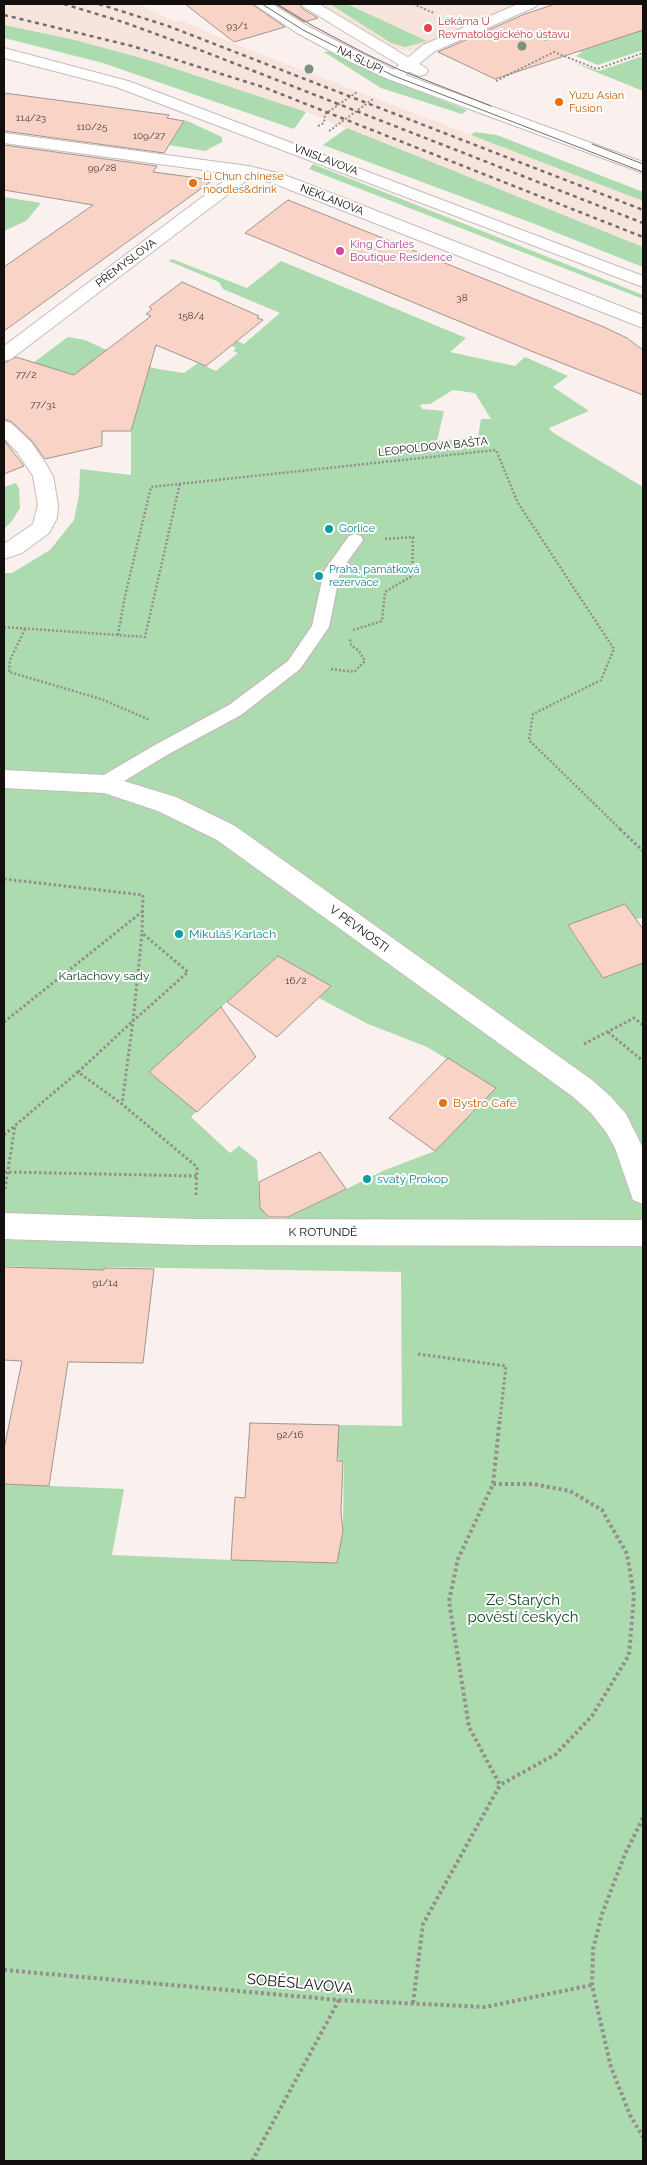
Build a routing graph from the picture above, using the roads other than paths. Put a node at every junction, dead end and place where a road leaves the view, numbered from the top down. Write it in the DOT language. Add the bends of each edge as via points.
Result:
graph roads {
  1 [pos="262,4"];
  2 [pos="309,4"];
  3 [pos="530,4"];
  4 [pos="4,53"];
  5 [pos="408,63"];
  6 [pos="394,76"];
  7 [pos="465,100"];
  8 [pos="4,138"];
  9 [pos="643,168"];
  10 [pos="248,171"];
  11 [pos="643,282"];
  12 [pos="643,322"];
  13 [pos="4,355"];
  14 [pos="4,427"];
  15 [pos="355,540"];
  16 [pos="4,552"];
  17 [pos="4,779"];
  18 [pos="104,784"];
  19 [pos="643,1191"];
  20 [pos="4,1226"];
  21 [pos="643,1233"];
  1 -- 6 [label="street, NA SLUPI" via="310,34"];
  2 -- 5 [label="street, NA SLUPI"];
  3 -- 5 [label="street" via="429,48"];
  4 -- 11 [label="street, VNISLAVOVA" via="122,84"];
  5 -- 6 [label="street"];
  5 -- 7 [label="street, NA SLUPI"];
  6 -- 7 [label="street, NA SLUPI"];
  7 -- 9 [label="street, NA SLUPI"];
  8 -- 10 [label="street, NEKLANOVA"];
  10 -- 12 [label="street, NEKLANOVA" via="276,178"];
  10 -- 13 [label="street, PŘEMYSLOVA"];
  14 -- 16 [label="street" via="36,464 48,505 41,528"];
  15 -- 18 [label="lane" via="332,571 320,627 294,664 235,710"];
  17 -- 18 [label="street, V PEVNOSTI"];
  18 -- 19 [label="street, V PEVNOSTI" via="167,804 226,833 582,1088 616,1124 628,1145"];
  20 -- 21 [label="street, K ROTUNDĚ" via="194,1232"];
}
